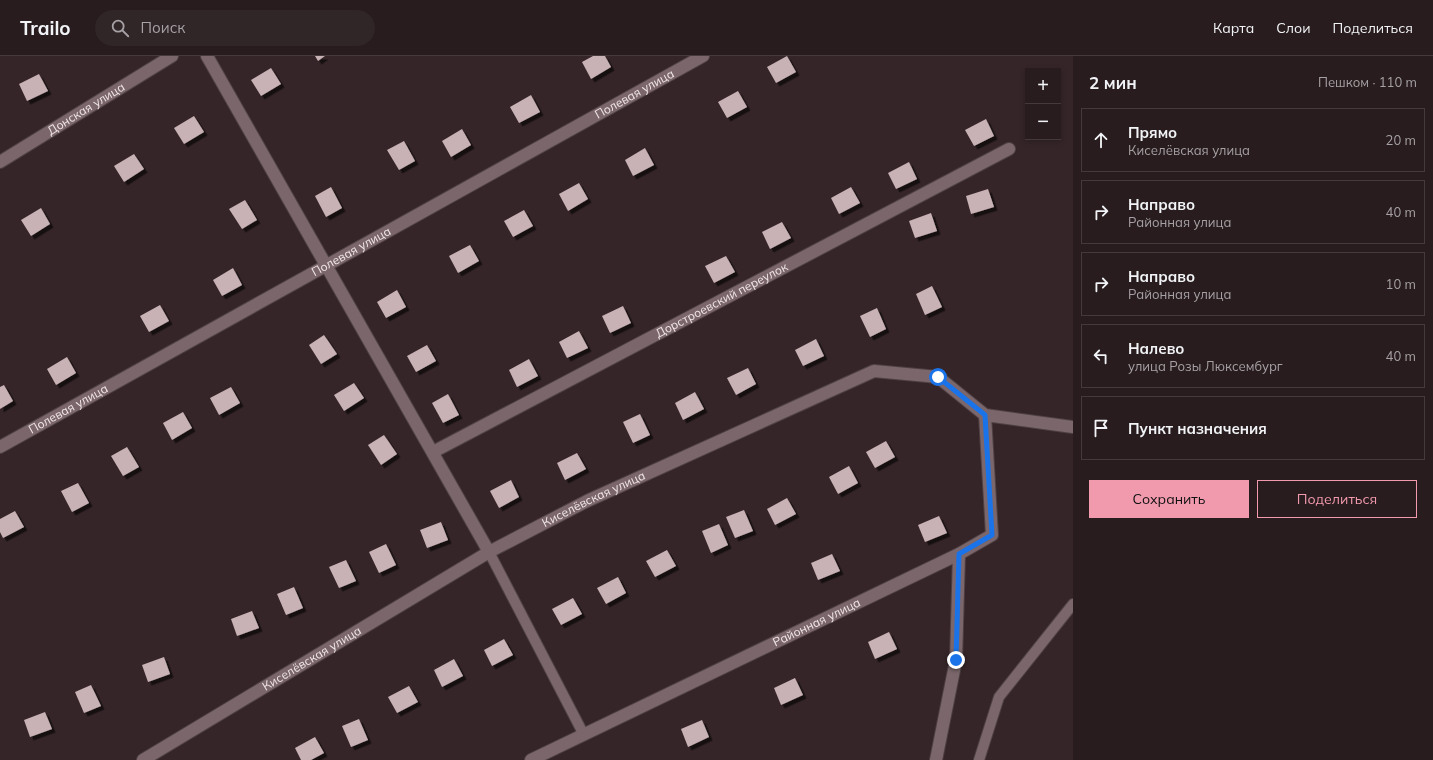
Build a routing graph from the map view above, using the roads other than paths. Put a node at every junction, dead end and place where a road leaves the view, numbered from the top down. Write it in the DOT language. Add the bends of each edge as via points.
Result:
graph roads {
  1 [pos="172,56"];
  2 [pos="207,56"];
  3 [pos="703,56"];
  4 [pos="1009,149"];
  5 [pos="0,162"];
  6 [pos="326,266"];
  7 [pos="985,415"];
  8 [pos="1073,427"];
  9 [pos="0,447"];
  10 [pos="433,452"];
  11 [pos="490,552"];
  12 [pos="959,554"];
  13 [pos="1073,604"];
  14 [pos="584,735"];
  15 [pos="143,760"];
  16 [pos="532,760"];
  17 [pos="936,760"];
  18 [pos="979,760"];
  1 -- 5 [label="street, Донская улица"];
  2 -- 6 [label="street"];
  3 -- 6 [label="street, Полевая улица"];
  4 -- 10 [label="street, Дорстроевский переулок"];
  6 -- 9 [label="street, Полевая улица"];
  6 -- 10 [label="street"];
  7 -- 8 [label="street"];
  7 -- 11 [label="street, Киселёвская улица" via="938,377 874,371 587,501"];
  7 -- 12 [label="street, Районная улица" via="992,535"];
  10 -- 11 [label="street"];
  11 -- 14 [label="lane"];
  11 -- 15 [label="street, Киселёвская улица"];
  12 -- 14 [label="street, Районная улица"];
  12 -- 17 [label="street" via="956,660"];
  13 -- 18 [label="lane" via="999,698"];
  14 -- 16 [label="street, Районная улица"];
}
